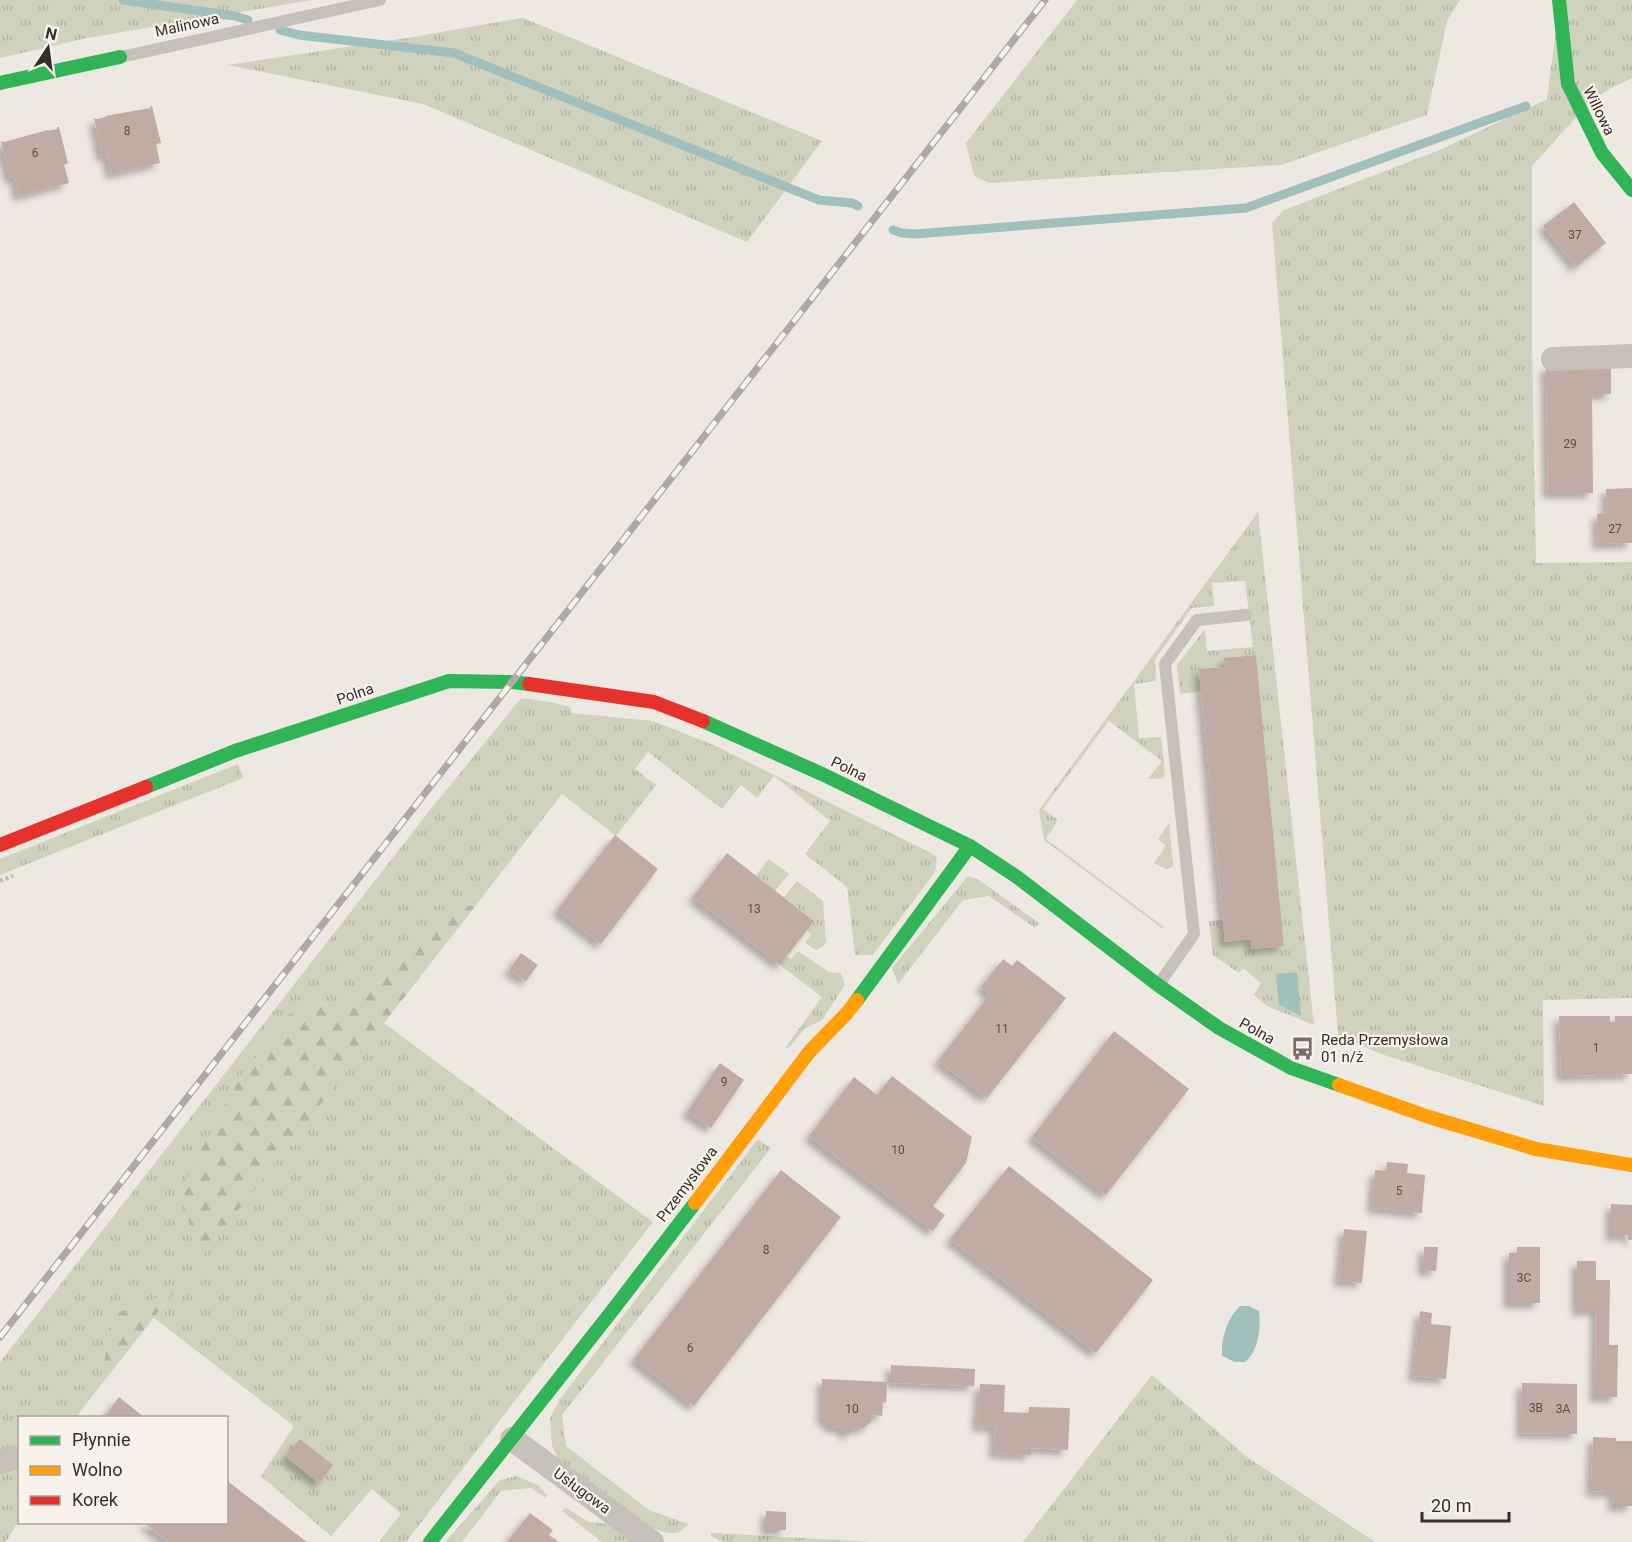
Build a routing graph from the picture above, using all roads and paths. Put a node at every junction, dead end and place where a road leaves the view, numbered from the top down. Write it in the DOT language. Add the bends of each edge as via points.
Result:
graph roads {
  1 [pos="380,0"];
  2 [pos="1560,0"];
  3 [pos="120,57"];
  4 [pos="0,83"];
  5 [pos="1632,190"];
  6 [pos="1632,356"];
  7 [pos="1552,359"];
  8 [pos="1246,615"];
  9 [pos="0,845"];
  10 [pos="970,846"];
  11 [pos="1158,985"];
  12 [pos="1632,1165"];
  13 [pos="512,1439"];
  14 [pos="18,1457"];
  15 [pos="0,1462"];
  16 [pos="430,1542"];
  17 [pos="652,1542"];
  1 -- 3 [label="lane, Malinowa"];
  2 -- 5 [label="street, Willowa" via="1568,84 1602,153"];
  3 -- 4 [label="street, Malinowa"];
  6 -- 7 [label="street"];
  8 -- 11 [label="lane" via="1197,620 1165,664 1194,934"];
  9 -- 10 [label="street, Polna" via="235,751 449,681 512,682 654,702 822,774"];
  10 -- 11 [label="street, Polna" via="1017,877"];
  10 -- 13 [label="street, Przemysłowa" via="847,1012 810,1050"];
  11 -- 12 [label="street, Polna" via="1219,1028 1291,1068 1429,1117 1536,1149"];
  13 -- 16 [label="street, Przemysłowa"];
  13 -- 17 [label="street, Usługowa"];
  14 -- 15 [label="street"];
}
